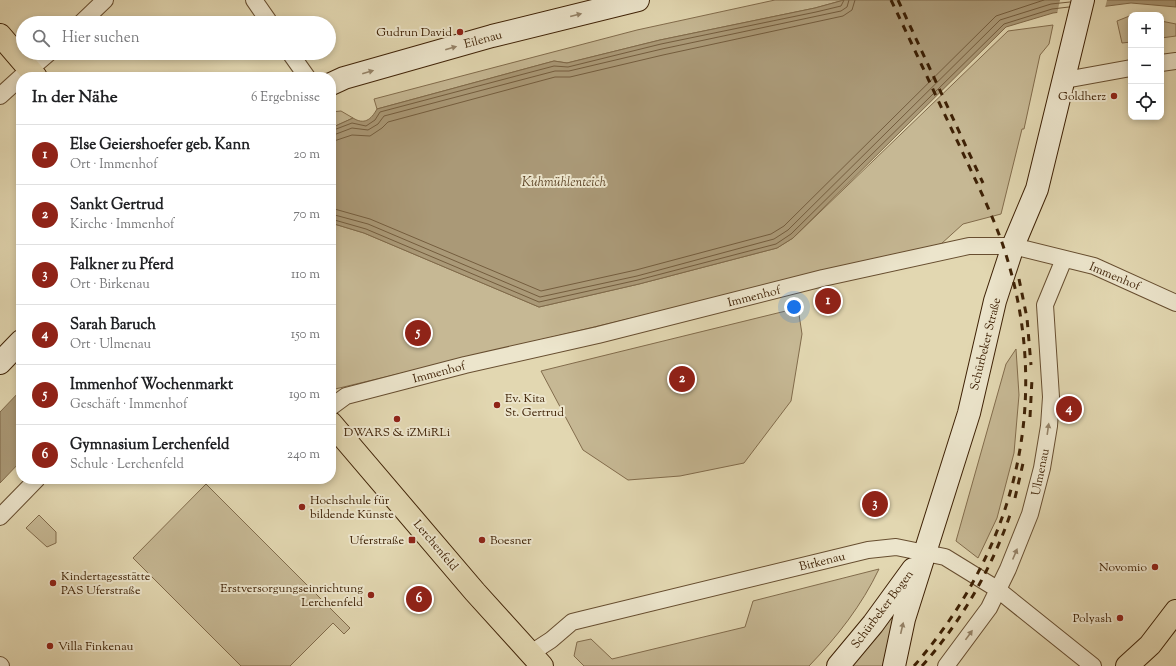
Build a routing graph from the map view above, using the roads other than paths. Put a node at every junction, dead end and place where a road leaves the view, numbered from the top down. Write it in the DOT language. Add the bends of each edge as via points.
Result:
graph roads {
  1 [pos="105,0"];
  2 [pos="254,0"];
  3 [pos="638,0"];
  4 [pos="1083,0"];
  5 [pos="88,16"];
  6 [pos="265,16"];
  7 [pos="0,35"];
  8 [pos="16,59"];
  9 [pos="17,60"];
  10 [pos="42,60"];
  11 [pos="295,60"];
  12 [pos="1176,60"];
  13 [pos="1164,62"];
  14 [pos="1128,69"];
  15 [pos="25,72"];
  16 [pos="30,72"];
  17 [pos="303,72"];
  18 [pos="1065,80"];
  19 [pos="336,82"];
  20 [pos="16,84"];
  21 [pos="0,96"];
  22 [pos="1013,246"];
  23 [pos="1064,259"];
  24 [pos="1176,303"];
  25 [pos="16,346"];
  26 [pos="0,363"];
  27 [pos="336,403"];
  28 [pos="336,429"];
  29 [pos="32,484"];
  30 [pos="0,517"];
  31 [pos="924,552"];
  32 [pos="998,589"];
  33 [pos="1176,611"];
  34 [pos="1150,645"];
  35 [pos="536,660"];
  36 [pos="838,666"];
  37 [pos="894,666"];
  38 [pos="946,666"];
  39 [pos="1093,666"];
  40 [pos="1127,666"];
  41 [pos="1147,666"];
  1 -- 5 [label="street"];
  2 -- 6 [label="street"];
  19 -- 3 [label="main road, Eilenau, one-way" via="492,36"];
  4 -- 18 [label="main road, Schürbeker Straße"];
  7 -- 8 [label="main road"];
  9 -- 15 [label="main road"];
  10 -- 16 [label="street"];
  11 -- 17 [label="street"];
  12 -- 13 [label="street"];
  14 -- 18 [label="street"];
  18 -- 22 [label="main road, Schürbeker Straße" via="1038,189"];
  20 -- 21 [label="street"];
  22 -- 23 [label="street, Immenhof"];
  22 -- 27 [label="street, Immenhof" via="969,246 852,271 406,380 346,396"];
  22 -- 31 [label="main road, Schürbeker Straße" via="995,301 969,413"];
  23 -- 24 [label="street, Immenhof" via="1094,266"];
  32 -- 23 [label="street, Ulmenau, one-way" via="1021,540 1042,468 1051,397 1045,305"];
  25 -- 26 [label="main road"];
  28 -- 35 [label="main road, Lerchenfeld"];
  29 -- 30 [label="street"];
  31 -- 32 [label="street, Birkenau" via="945,557"];
  31 -- 35 [label="street, Birkenau" via="896,547 868,550 572,622 551,640"];
  31 -- 36 [label="main road, Schürbeker Bogen" via="873,624"];
  37 -- 31 [label="main road, Schürbeker Straße, one-way" via="904,619"];
  38 -- 32 [label="street, Ulmenau, one-way" via="989,608"];
  32 -- 39 [label="street, Birkenau"];
  33 -- 34 [label="main road"];
  34 -- 40 [label="main road"];
  34 -- 41 [label="main road"];
}
